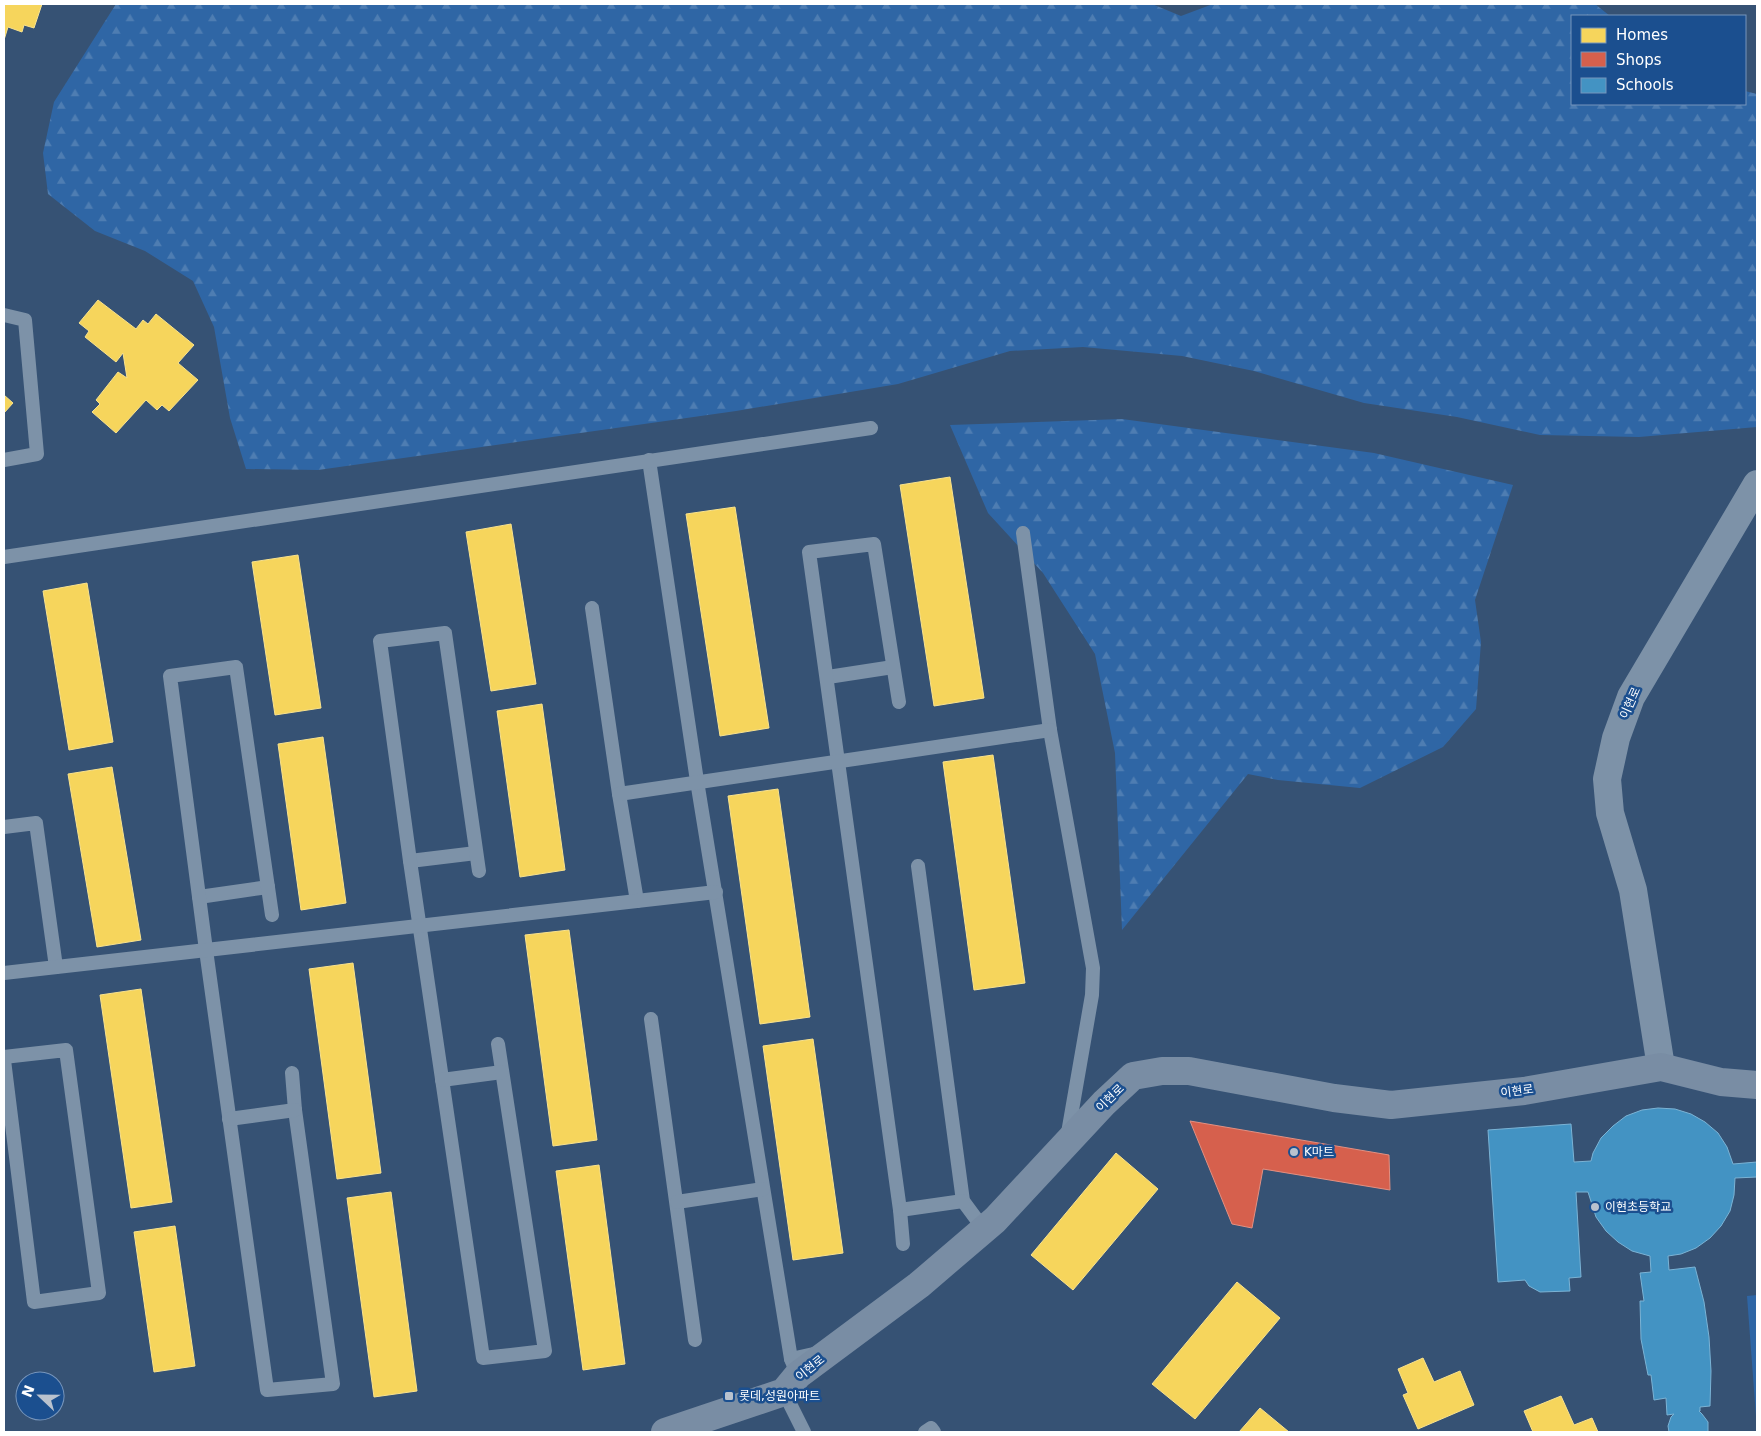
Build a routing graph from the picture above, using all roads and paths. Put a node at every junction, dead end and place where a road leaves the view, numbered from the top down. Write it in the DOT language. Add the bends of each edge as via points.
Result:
graph roads {
  1 [pos="4,315"];
  2 [pos="871,428"];
  3 [pos="4,460"];
  4 [pos="649,460"];
  5 [pos="1757,484"];
  6 [pos="1023,533"];
  7 [pos="4,557"];
  8 [pos="592,608"];
  9 [pos="893,667"];
  10 [pos="828,677"];
  11 [pos="899,702"];
  12 [pos="1050,730"];
  13 [pos="838,761"];
  14 [pos="697,781"];
  15 [pos="619,794"];
  16 [pos="4,827"];
  17 [pos="476,853"];
  18 [pos="410,861"];
  19 [pos="918,866"];
  20 [pos="479,871"];
  21 [pos="268,887"];
  22 [pos="716,892"];
  23 [pos="199,897"];
  24 [pos="637,901"];
  25 [pos="272,915"];
  26 [pos="420,925"];
  27 [pos="206,950"];
  28 [pos="56,967"];
  29 [pos="4,973"];
  30 [pos="651,1020"];
  31 [pos="498,1044"];
  32 [pos="4,1058"];
  33 [pos="1661,1067"];
  34 [pos="502,1072"];
  35 [pos="292,1073"];
  36 [pos="442,1080"];
  37 [pos="1757,1085"];
  38 [pos="295,1110"];
  39 [pos="229,1119"];
  40 [pos="763,1190"];
  41 [pos="963,1201"];
  42 [pos="676,1202"];
  43 [pos="900,1210"];
  44 [pos="980,1224"];
  45 [pos="903,1244"];
  46 [pos="695,1340"];
  47 [pos="791,1375"];
  48 [pos="665,1432"];
  49 [pos="804,1432"];
  50 [pos="925,1432"];
  51 [pos="934,1432"];
  1 -- 3 [label="lane" via="25,320 37,454"];
  2 -- 4 [label="lane"];
  4 -- 7 [label="lane"];
  4 -- 14 [label="lane"];
  5 -- 33 [label="street, 이현로" via="1631,697 1616,738 1608,778 1610,813 1633,890"];
  6 -- 12 [label="lane"];
  8 -- 15 [label="lane"];
  9 -- 10 [label="lane"];
  9 -- 10 [label="lane" via="874,544 809,552"];
  9 -- 11 [label="lane"];
  10 -- 13 [label="lane"];
  12 -- 13 [label="lane"];
  12 -- 44 [label="lane" via="1093,968 1092,995 1068,1133"];
  13 -- 14 [label="lane"];
  13 -- 43 [label="lane"];
  14 -- 15 [label="lane"];
  14 -- 22 [label="lane"];
  15 -- 24 [label="lane"];
  16 -- 28 [label="lane" via="36,823"];
  17 -- 18 [label="lane"];
  17 -- 18 [label="lane" via="445,633 380,641"];
  17 -- 20 [label="lane"];
  18 -- 26 [label="lane"];
  19 -- 41 [label="lane"];
  21 -- 23 [label="lane"];
  21 -- 23 [label="lane" via="236,667 170,676"];
  21 -- 25 [label="lane"];
  22 -- 24 [label="lane"];
  22 -- 40 [label="lane"];
  23 -- 27 [label="lane"];
  24 -- 26 [label="lane"];
  26 -- 27 [label="lane"];
  26 -- 36 [label="lane"];
  27 -- 28 [label="lane"];
  27 -- 39 [label="lane"];
  28 -- 29 [label="lane"];
  30 -- 42 [label="lane"];
  31 -- 34 [label="lane"];
  32 -- 32 [label="lane" via="66,1050 99,1293 34,1302"];
  33 -- 37 [label="street, 이현로" via="1721,1082"];
  33 -- 47 [label="street, 이현로" via="1524,1091 1391,1105 1334,1098 1189,1071 1133,1076 995,1220 919,1285"];
  34 -- 36 [label="lane"];
  34 -- 36 [label="lane" via="545,1351 483,1358"];
  35 -- 38 [label="lane"];
  38 -- 39 [label="lane"];
  38 -- 39 [label="lane" via="333,1384 267,1390"];
  40 -- 42 [label="lane"];
  40 -- 47 [label="lane"];
  41 -- 43 [label="lane"];
  41 -- 44 [label="lane"];
  42 -- 46 [label="lane"];
  43 -- 45 [label="lane"];
  44 -- 47 [label="lane" via="827,1350"];
  47 -- 48 [label="street, 이현로"];
  47 -- 49 [label="lane"];
  50 -- 51 [label="lane" via="931,1428"];
}
